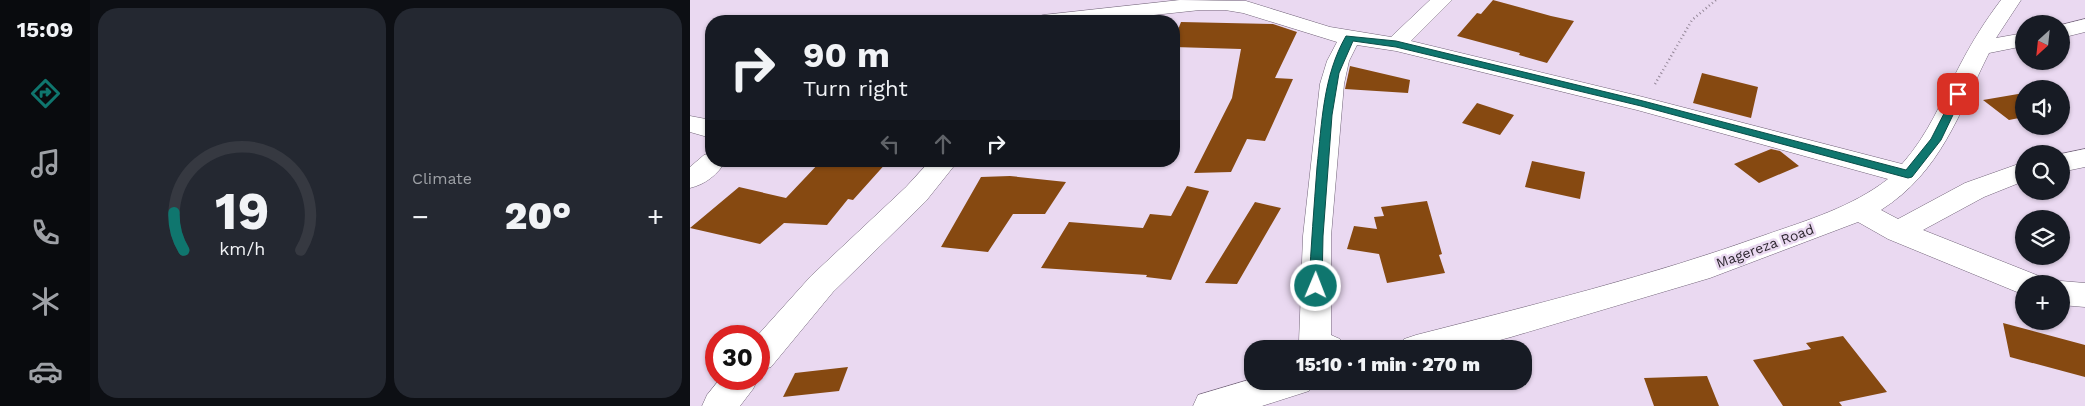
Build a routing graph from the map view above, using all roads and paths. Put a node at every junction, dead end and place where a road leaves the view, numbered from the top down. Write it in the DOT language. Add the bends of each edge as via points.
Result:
graph roads {
  1 [pos="1442,0"];
  2 [pos="1716,0"];
  3 [pos="2011,0"];
  4 [pos="1098,15"];
  5 [pos="2085,25"];
  6 [pos="2070,29"];
  7 [pos="1350,38"];
  8 [pos="2015,41"];
  9 [pos="1396,44"];
  10 [pos="1980,48"];
  11 [pos="1643,104"];
  12 [pos="690,124"];
  13 [pos="705,127"];
  14 [pos="708,167"];
  15 [pos="940,167"];
  16 [pos="2015,174"];
  17 [pos="1908,175"];
  18 [pos="690,179"];
  19 [pos="1857,210"];
  20 [pos="1898,232"];
  21 [pos="2015,279"];
  22 [pos="2070,294"];
  23 [pos="2085,295"];
  24 [pos="1315,340"];
  25 [pos="1449,340"];
  26 [pos="770,344"];
  27 [pos="732,390"];
  28 [pos="1266,390"];
  29 [pos="719,406"];
  30 [pos="1210,406"];
  1 -- 9 [label="street"];
  2 -- 11 [label="path" via="1692,20"];
  3 -- 10 [label="street, Magereza Road"];
  4 -- 7 [label="street" via="1225,4 1246,7"];
  5 -- 6 [label="street"];
  7 -- 9 [label="street"];
  7 -- 24 [label="street" via="1338,61 1332,84 1317,236"];
  8 -- 10 [label="street"];
  9 -- 11 [label="street"];
  10 -- 17 [label="street, Magereza Road" via="1936,140"];
  11 -- 17 [label="street"];
  12 -- 13 [label="street"];
  14 -- 18 [label="street"];
  15 -- 26 [label="street" via="822,284"];
  16 -- 20 [label="street" via="1946,203"];
  17 -- 19 [label="street, Magereza Road" via="1890,193"];
  19 -- 20 [label="street"];
  19 -- 25 [label="street, Magereza Road" via="1708,266"];
  20 -- 21 [label="street"];
  22 -- 23 [label="street"];
  27 -- 29 [label="street"];
  28 -- 30 [label="street"];
}
